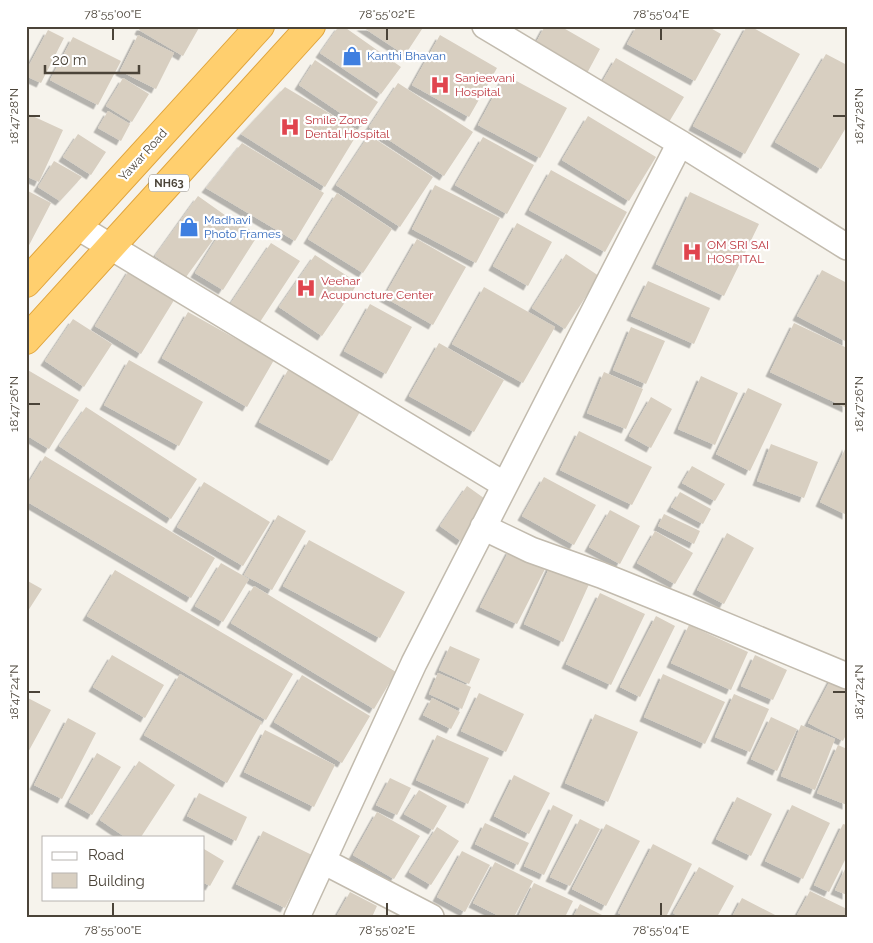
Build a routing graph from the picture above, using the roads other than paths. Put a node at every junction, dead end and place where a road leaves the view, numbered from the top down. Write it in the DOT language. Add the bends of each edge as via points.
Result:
graph roads {
  1 [pos="260,26"];
  2 [pos="311,26"];
  3 [pos="485,26"];
  4 [pos="680,143"];
  5 [pos="78,227"];
  6 [pos="111,247"];
  7 [pos="847,247"];
  8 [pos="26,283"];
  9 [pos="26,340"];
  10 [pos="505,485"];
  11 [pos="483,527"];
  12 [pos="847,676"];
  13 [pos="323,861"];
  14 [pos="297,917"];
  15 [pos="431,917"];
  1 -- 5 [label="highway, Yawar Road / NH63"];
  2 -- 6 [label="highway, NH63"];
  3 -- 4 [label="street"];
  4 -- 7 [label="street"];
  4 -- 10 [label="street"];
  5 -- 6 [label="street"];
  5 -- 8 [label="highway, Yawar Road / NH63"];
  6 -- 9 [label="highway, NH63"];
  6 -- 10 [label="street"];
  10 -- 11 [label="street"];
  11 -- 12 [label="street" via="531,550"];
  11 -- 13 [label="street" via="414,663"];
  13 -- 14 [label="street"];
  13 -- 15 [label="street"];
}
